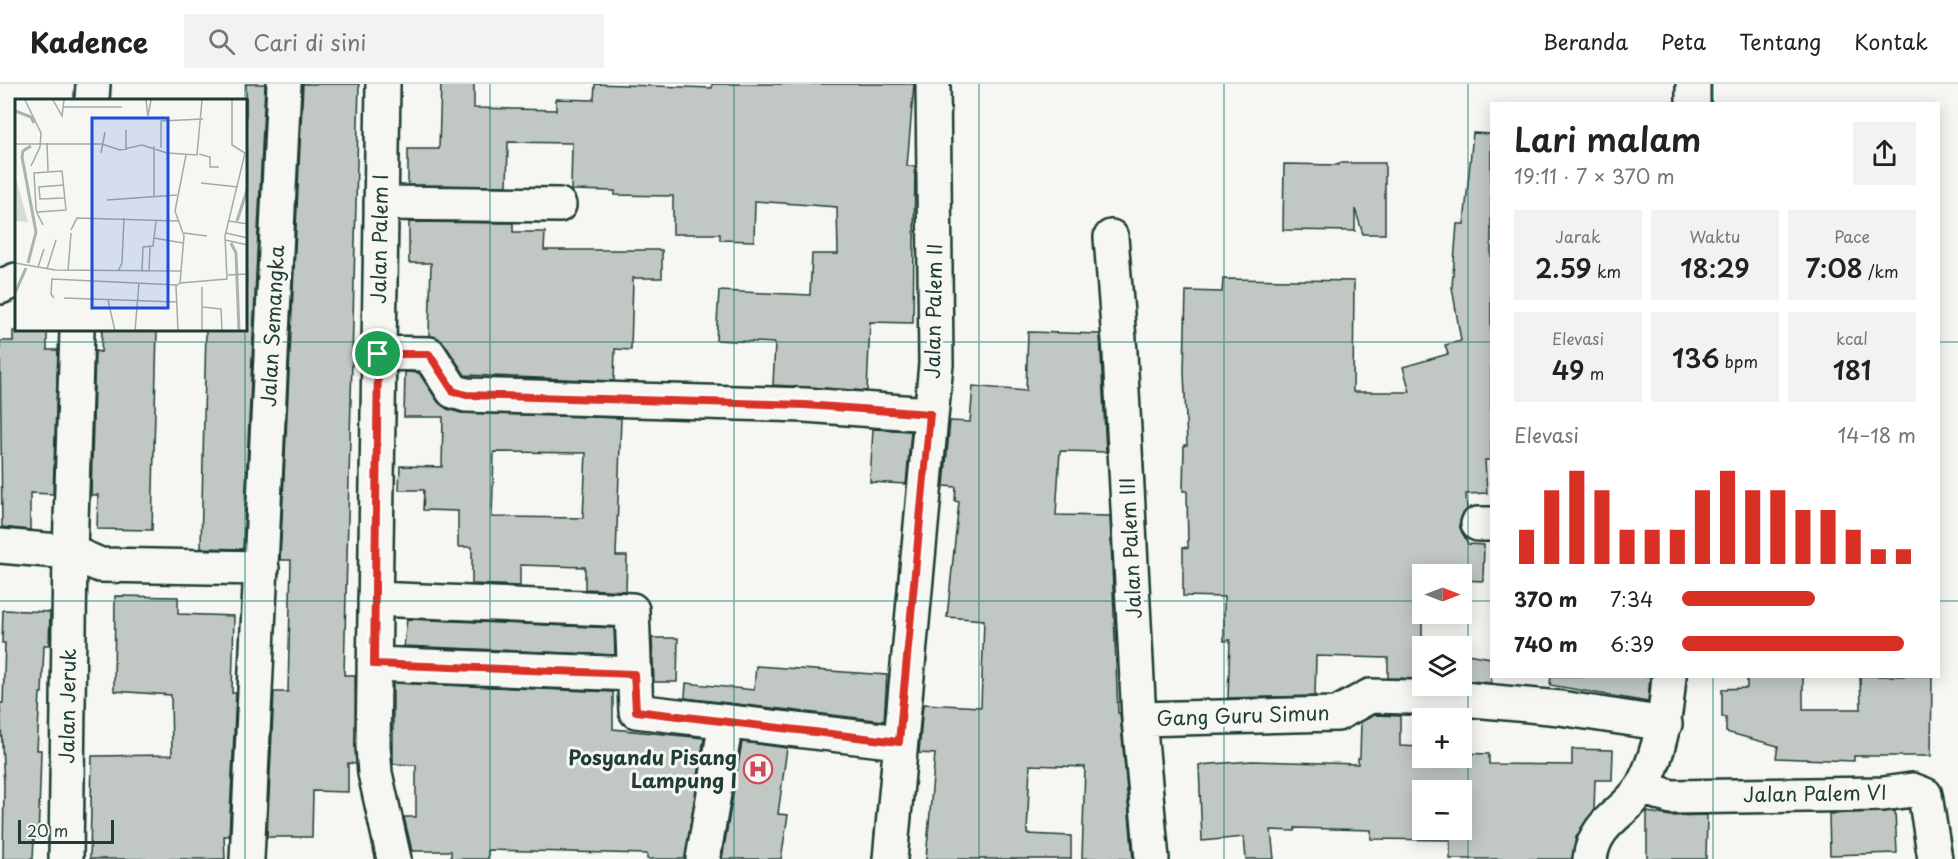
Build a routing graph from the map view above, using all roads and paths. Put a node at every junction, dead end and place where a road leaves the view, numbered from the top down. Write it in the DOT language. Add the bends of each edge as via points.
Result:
graph roads {
  1 [pos="93,84"];
  2 [pos="284,84"];
  3 [pos="383,84"];
  4 [pos="933,84"];
  5 [pos="1693,84"];
  6 [pos="92,99"];
  7 [pos="1693,102"];
  8 [pos="381,203"];
  9 [pos="558,205"];
  10 [pos="1111,237"];
  11 [pos="15,280"];
  12 [pos="0,286"];
  13 [pos="77,332"];
  14 [pos="378,354"];
  15 [pos="930,414"];
  16 [pos="0,546"];
  17 [pos="70,552"];
  18 [pos="262,568"];
  19 [pos="375,599"];
  20 [pos="374,664"];
  21 [pos="634,674"];
  22 [pos="1669,678"];
  23 [pos="1139,719"];
  24 [pos="726,722"];
  25 [pos="1665,723"];
  26 [pos="899,742"];
  27 [pos="1642,787"];
  28 [pos="1935,858"];
  29 [pos="66,859"];
  30 [pos="247,859"];
  31 [pos="394,859"];
  32 [pos="703,859"];
  33 [pos="890,859"];
  34 [pos="1152,859"];
  35 [pos="1590,859"];
  1 -- 6 [label="street"];
  2 -- 18 [label="street, Jalan Semangka"];
  3 -- 8 [label="street, Jalan Palem I"];
  4 -- 15 [label="street, Jalan Palem II" via="936,364"];
  5 -- 7 [label="street"];
  8 -- 9 [label="street"];
  8 -- 14 [label="street, Jalan Palem I"];
  10 -- 23 [label="street, Jalan Palem III"];
  11 -- 12 [label="street"];
  13 -- 17 [label="street, Jalan Jeruk"];
  14 -- 15 [label="street" via="429,354 453,391 466,395 805,405"];
  14 -- 19 [label="street, Jalan Palem I"];
  15 -- 26 [label="street, Jalan Palem II"];
  16 -- 17 [label="street"];
  17 -- 18 [label="street" via="100,565"];
  17 -- 29 [label="street, Jalan Jeruk"];
  18 -- 30 [label="street, Jalan Semangka"];
  19 -- 20 [label="street, Jalan Palem I"];
  19 -- 21 [label="street" via="632,610"];
  20 -- 21 [label="street"];
  20 -- 31 [label="street, Jalan Palem I" via="375,773"];
  21 -- 24 [label="street" via="636,711"];
  22 -- 25 [label="street"];
  23 -- 25 [label="street, Gang Guru Simun" via="1337,714 1370,696 1452,698"];
  23 -- 34 [label="street, Jalan Palem III"];
  24 -- 26 [label="street"];
  24 -- 32 [label="street"];
  25 -- 27 [label="street"];
  26 -- 33 [label="street, Jalan Palem II"];
  27 -- 28 [label="street, Jalan Palem VI" via="1671,797 1883,794 1912,790 1925,795"];
  27 -- 35 [label="street" via="1602,827"];
}
